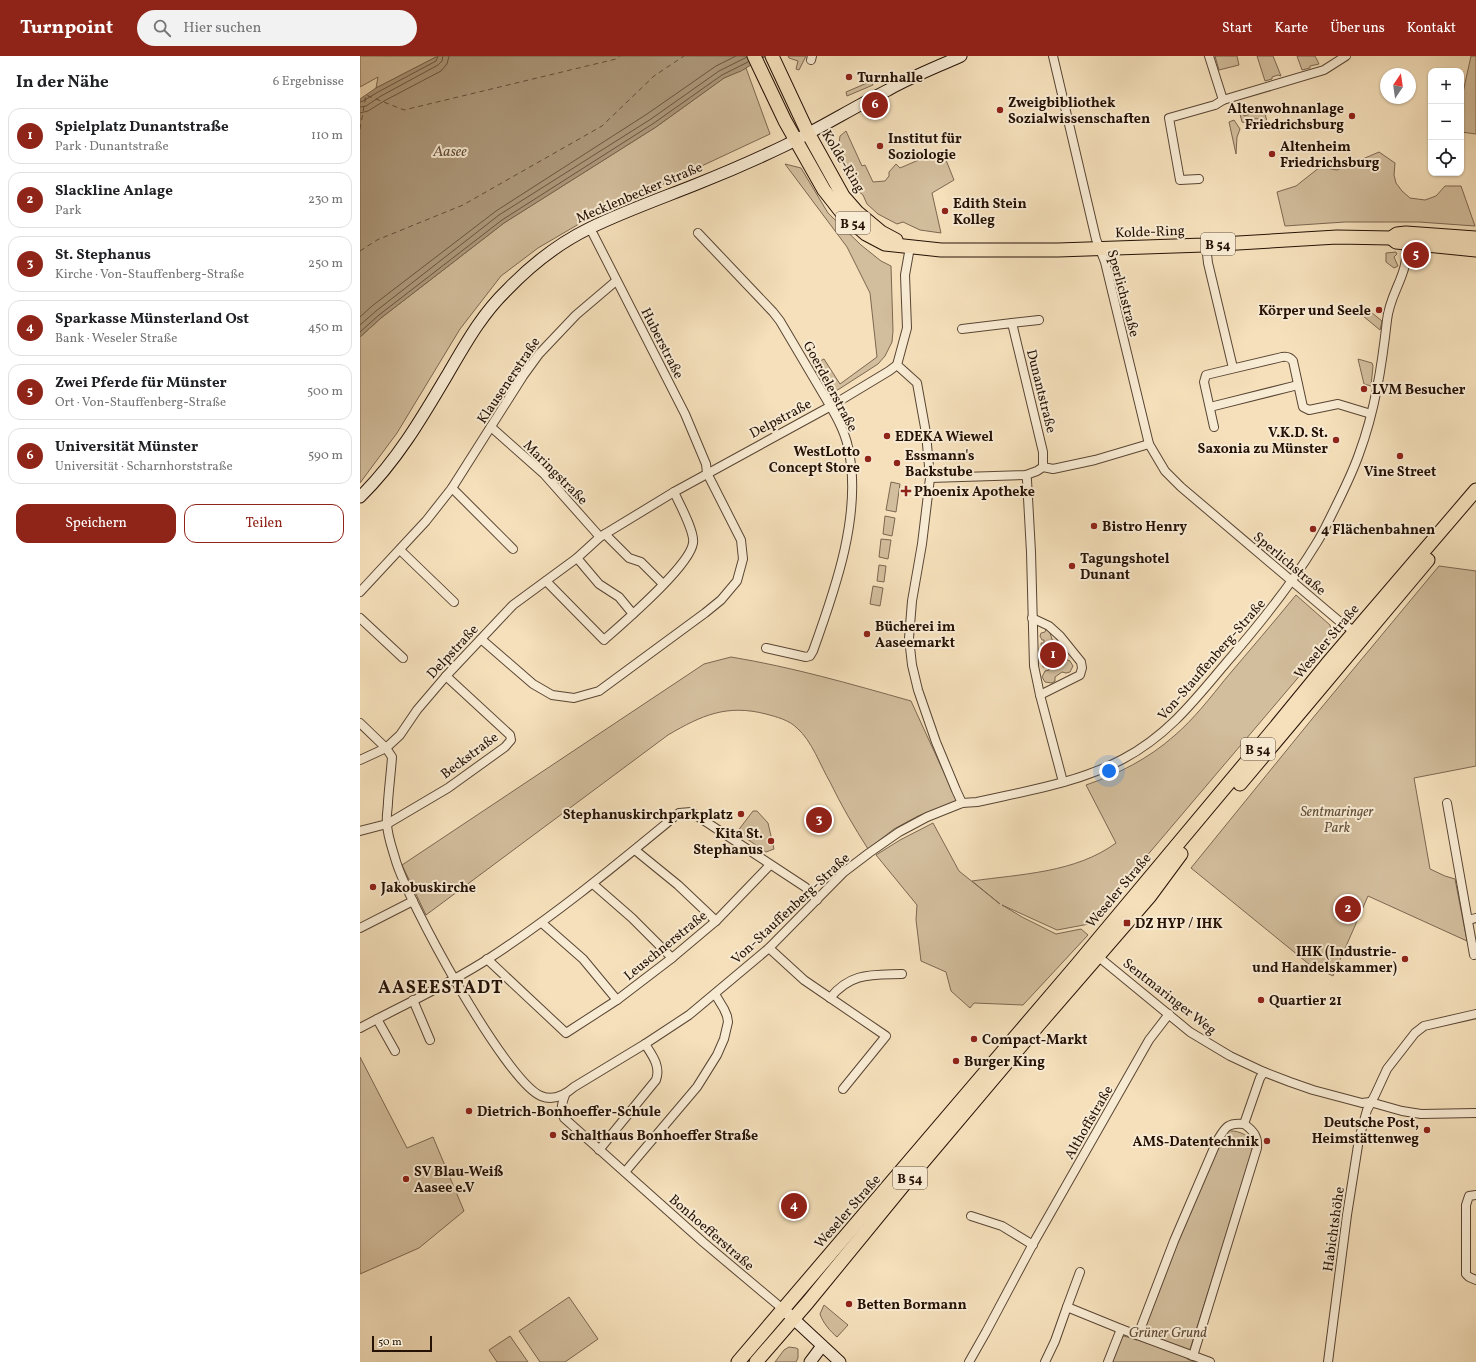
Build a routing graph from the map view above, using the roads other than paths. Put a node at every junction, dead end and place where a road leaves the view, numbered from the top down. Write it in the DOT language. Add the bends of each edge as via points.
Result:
graph roads {
  1 [pos="754,56"];
  2 [pos="772,56"];
  3 [pos="961,56"];
  4 [pos="1052,56"];
  5 [pos="1209,56"];
  6 [pos="1346,56"];
  7 [pos="1223,100"];
  8 [pos="808,133"];
  9 [pos="795,140"];
  10 [pos="1199,179"];
  11 [pos="590,228"];
  12 [pos="698,233"];
  13 [pos="1391,238"];
  14 [pos="1476,238"];
  15 [pos="1406,243"];
  16 [pos="1098,244"];
  17 [pos="1206,245"];
  18 [pos="910,247"];
  19 [pos="1476,250"];
  20 [pos="616,281"];
  21 [pos="1039,320"];
  22 [pos="1012,323"];
  23 [pos="962,329"];
  24 [pos="897,364"];
  25 [pos="1233,368"];
  26 [pos="1298,385"];
  27 [pos="831,406"];
  28 [pos="1210,406"];
  29 [pos="1371,414"];
  30 [pos="491,427"];
  31 [pos="1214,428"];
  32 [pos="1149,444"];
  33 [pos="1044,467"];
  34 [pos="708,473"];
  35 [pos="1026,475"];
  36 [pos="930,478"];
  37 [pos="452,488"];
  38 [pos="1476,490"];
  39 [pos="674,492"];
  40 [pos="360,497"];
  41 [pos="1476,503"];
  42 [pos="602,535"];
  43 [pos="513,549"];
  44 [pos="400,550"];
  45 [pos="577,558"];
  46 [pos="546,581"];
  47 [pos="1292,581"];
  48 [pos="664,584"];
  49 [pos="360,592"];
  50 [pos="454,602"];
  51 [pos="633,614"];
  52 [pos="360,618"];
  53 [pos="1032,618"];
  54 [pos="1359,634"];
  55 [pos="481,639"];
  56 [pos="766,648"];
  57 [pos="403,658"];
  58 [pos="446,676"];
  59 [pos="1040,695"];
  60 [pos="360,723"];
  61 [pos="386,748"];
  62 [pos="360,760"];
  63 [pos="1063,782"];
  64 [pos="962,803"];
  65 [pos="1447,803"];
  66 [pos="387,824"];
  67 [pos="360,831"];
  68 [pos="635,850"];
  69 [pos="770,865"];
  70 [pos="593,884"];
  71 [pos="817,900"];
  72 [pos="413,901"];
  73 [pos="1472,919"];
  74 [pos="716,921"];
  75 [pos="542,923"];
  76 [pos="360,928"];
  77 [pos="769,948"];
  78 [pos="1094,953"];
  79 [pos="1474,955"];
  80 [pos="672,958"];
  81 [pos="487,960"];
  82 [pos="902,974"];
  83 [pos="454,978"];
  84 [pos="715,994"];
  85 [pos="830,998"];
  86 [pos="413,1000"];
  87 [pos="617,1000"];
  88 [pos="1169,1014"];
  89 [pos="1476,1014"];
  90 [pos="377,1019"];
  91 [pos="360,1028"];
  92 [pos="430,1040"];
  93 [pos="645,1044"];
  94 [pos="395,1051"];
  95 [pos="1264,1072"];
  96 [pos="843,1089"];
  97 [pos="565,1095"];
  98 [pos="1370,1102"];
  99 [pos="1476,1113"];
  100 [pos="1244,1124"];
  101 [pos="599,1150"];
  102 [pos="625,1172"];
  103 [pos="1476,1195"];
  104 [pos="971,1216"];
  105 [pos="1033,1245"];
  106 [pos="1080,1272"];
  107 [pos="1472,1278"];
  108 [pos="1067,1307"];
  109 [pos="784,1310"];
  110 [pos="794,1319"];
  111 [pos="1121,1329"];
  112 [pos="1138,1335"];
  113 [pos="822,1346"];
  114 [pos="1193,1356"];
  115 [pos="738,1362"];
  116 [pos="756,1362"];
  117 [pos="810,1362"];
  118 [pos="840,1362"];
  119 [pos="969,1362"];
  120 [pos="1045,1362"];
  121 [pos="1108,1362"];
  122 [pos="1209,1362"];
  123 [pos="1328,1362"];
  1 -- 9 [label="main road, B 54"];
  2 -- 8 [label="main road, B 54"];
  3 -- 8 [label="street, Mecklenbecker Straße" via="887,90"];
  4 -- 16 [label="street, Sperlichstraße"];
  5 -- 7 [label="street"];
  6 -- 7 [label="street" via="1324,70"];
  7 -- 10 [label="street" via="1215,105 1169,118 1180,180"];
  8 -- 9 [label="street, Mecklenbecker Straße"];
  8 -- 18 [label="main road, Kolde-Ring / B 54" via="843,196 857,212 881,232"];
  9 -- 11 [label="street, Mecklenbecker Straße"];
  9 -- 18 [label="main road, Kolde-Ring / B 54" via="824,190 842,213 866,234 885,244"];
  11 -- 20 [label="street, Huberstraße"];
  11 -- 40 [label="street, Mecklenbecker Straße" via="540,260 505,291 461,351 407,442 374,484"];
  12 -- 27 [label="street, Goerdelerstraße" via="775,314"];
  13 -- 14 [label="main road, Kolde-Ring / B 54" via="1406,233"];
  13 -- 15 [label="main road, Kolde-Ring / B 54" via="1396,242"];
  13 -- 17 [label="main road, Kolde-Ring / B 54" via="1337,238"];
  15 -- 19 [label="main road, Kolde-Ring / B 54"];
  15 -- 29 [label="street, Von-Stauffenberg-Straße" via="1406,259 1401,280 1387,314 1383,357"];
  16 -- 17 [label="main road, Kolde-Ring / B 54"];
  16 -- 18 [label="main road, Kolde-Ring / B 54" via="940,250"];
  16 -- 32 [label="street, Sperlichstraße" via="1105,262"];
  17 -- 25 [label="street"];
  18 -- 24 [label="street" via="905,275 907,328"];
  20 -- 30 [label="street, Klausenerstraße" via="576,315 539,354"];
  20 -- 34 [label="street, Huberstraße" via="685,414"];
  21 -- 22 [label="street"];
  22 -- 23 [label="street"];
  22 -- 33 [label="street, Dunantstraße" via="1043,452"];
  24 -- 27 [label="street, Delpstraße" via="890,371"];
  24 -- 36 [label="street" via="918,383"];
  25 -- 26 [label="street" via="1287,356 1293,362"];
  25 -- 28 [label="street" via="1206,375 1204,382"];
  26 -- 28 [label="street"];
  26 -- 29 [label="street" via="1306,410 1338,404"];
  27 -- 34 [label="street, Delpstraße"];
  27 -- 56 [label="street, Goerdelerstraße" via="848,446 852,468 851,507 842,559 810,656"];
  28 -- 31 [label="street"];
  29 -- 47 [label="street, Von-Stauffenberg-Straße" via="1359,454 1340,498 1318,542"];
  30 -- 37 [label="street, Klausenerstraße"];
  30 -- 42 [label="street, Maringstraße" via="544,474"];
  32 -- 33 [label="street" via="1095,460 1052,468"];
  32 -- 47 [label="street, Sperlichstraße" via="1165,470 1181,487"];
  33 -- 35 [label="street"];
  34 -- 39 [label="street, Delpstraße"];
  34 -- 55 [label="street, Huberstraße" via="741,540 743,559 737,581 721,600 705,613 612,682 599,691 574,698 552,694 533,684"];
  35 -- 36 [label="street"];
  35 -- 53 [label="street"];
  36 -- 64 [label="street" via="909,638 918,690 936,742"];
  37 -- 43 [label="street"];
  37 -- 44 [label="street, Klausenerstraße"];
  38 -- 54 [label="main road, Weseler Straße / B 54"];
  39 -- 42 [label="street, Delpstraße"];
  39 -- 48 [label="street" via="690,527 693,543 686,557"];
  41 -- 54 [label="main road, Weseler Straße / B 54"];
  42 -- 45 [label="street, Delpstraße"];
  42 -- 48 [label="street" via="628,558 641,562"];
  44 -- 49 [label="street, Klausenerstraße"];
  44 -- 50 [label="street"];
  45 -- 46 [label="street, Delpstraße"];
  45 -- 51 [label="street" via="599,584 619,597"];
  46 -- 51 [label="street" via="604,640"];
  46 -- 55 [label="street, Delpstraße" via="513,605"];
  47 -- 54 [label="street, Sperlichstraße" via="1339,622"];
  47 -- 63 [label="street, Von-Stauffenberg-Straße" via="1271,611 1168,728 1123,759"];
  48 -- 51 [label="street"];
  52 -- 57 [label="street"];
  53 -- 59 [label="street" via="1034,666"];
  53 -- 59 [label="street" via="1049,626 1060,636 1081,662 1082,668 1080,675"];
  54 -- 78 [label="main road, Weseler Straße / B 54" via="1182,852 1150,896"];
  55 -- 58 [label="street, Delpstraße"];
  58 -- 61 [label="street, Delpstraße" via="400,735"];
  58 -- 66 [label="street, Beckstraße" via="510,735 511,740 448,788"];
  59 -- 63 [label="street"];
  60 -- 61 [label="street"];
  61 -- 62 [label="street"];
  61 -- 66 [label="street" via="392,757"];
  63 -- 64 [label="street, Von-Stauffenberg-Straße" via="977,802"];
  64 -- 71 [label="street, Von-Stauffenberg-Straße" via="899,832 844,872"];
  65 -- 73 [label="street"];
  66 -- 67 [label="street, Beckstraße"];
  66 -- 72 [label="street" via="395,860"];
  68 -- 69 [label="street" via="679,813 691,812"];
  68 -- 70 [label="street"];
  68 -- 74 [label="street" via="678,885"];
  69 -- 71 [label="street" via="804,887"];
  69 -- 74 [label="street, Leuschnerstraße"];
  70 -- 75 [label="street"];
  70 -- 80 [label="street"];
  71 -- 77 [label="street, Von-Stauffenberg-Straße"];
  72 -- 76 [label="street"];
  72 -- 83 [label="street"];
  73 -- 79 [label="street"];
  74 -- 80 [label="street, Leuschnerstraße"];
  75 -- 81 [label="street"];
  75 -- 87 [label="street" via="583,959"];
  77 -- 84 [label="street, Von-Stauffenberg-Straße"];
  77 -- 85 [label="street" via="804,980"];
  78 -- 88 [label="street, Sentmaringer Weg"];
  78 -- 109 [label="main road, Weseler Straße / B 54"];
  78 -- 110 [label="main road, Weseler Straße / B 54" via="1036,1028"];
  80 -- 87 [label="street, Leuschnerstraße"];
  81 -- 83 [label="street"];
  81 -- 87 [label="street, Leuschnerstraße" via="566,1033"];
  82 -- 85 [label="street" via="870,975 852,980"];
  83 -- 86 [label="street"];
  83 -- 97 [label="street" via="497,1046 530,1088 540,1096"];
  84 -- 93 [label="street, Von-Stauffenberg-Straße"];
  84 -- 102 [label="street" via="727,1016 727,1030 717,1055 684,1103"];
  85 -- 96 [label="street" via="886,1036"];
  86 -- 90 [label="street"];
  86 -- 92 [label="street"];
  88 -- 95 [label="street, Sentmaringer Weg" via="1190,1032 1235,1059"];
  88 -- 105 [label="street, Althoffstraße" via="1139,1059"];
  89 -- 98 [label="street" via="1419,1029 1387,1069"];
  90 -- 91 [label="street"];
  90 -- 94 [label="street"];
  93 -- 97 [label="street, Von-Stauffenberg-Straße"];
  93 -- 101 [label="street" via="657,1065 658,1076"];
  95 -- 98 [label="street, Sentmaringer Weg" via="1313,1090 1362,1103"];
  95 -- 100 [label="street"];
  97 -- 101 [label="street, Bonhoefferstraße" via="561,1112 564,1118"];
  98 -- 99 [label="street, Sentmaringer Weg" via="1423,1114"];
  98 -- 123 [label="street, Habichtshöhe" via="1359,1139"];
  100 -- 112 [label="street" via="1225,1128 1217,1141 1174,1241"];
  100 -- 114 [label="street" via="1255,1133 1257,1148"];
  101 -- 102 [label="street, Bonhoefferstraße"];
  102 -- 109 [label="street, Bonhoefferstraße"];
  103 -- 107 [label="street" via="1469,1196 1466,1205 1466,1274"];
  104 -- 105 [label="street" via="1002,1226"];
  105 -- 119 [label="street, Althoffstraße"];
  106 -- 108 [label="street"];
  108 -- 111 [label="street"];
  108 -- 120 [label="street"];
  109 -- 110 [label="street"];
  109 -- 115 [label="main road, Weseler Straße / B 54"];
  110 -- 113 [label="street"];
  110 -- 116 [label="main road, Weseler Straße / B 54"];
  111 -- 112 [label="street"];
  111 -- 121 [label="street"];
  112 -- 114 [label="street"];
  113 -- 117 [label="street"];
  113 -- 118 [label="street"];
  114 -- 122 [label="street"];
}
